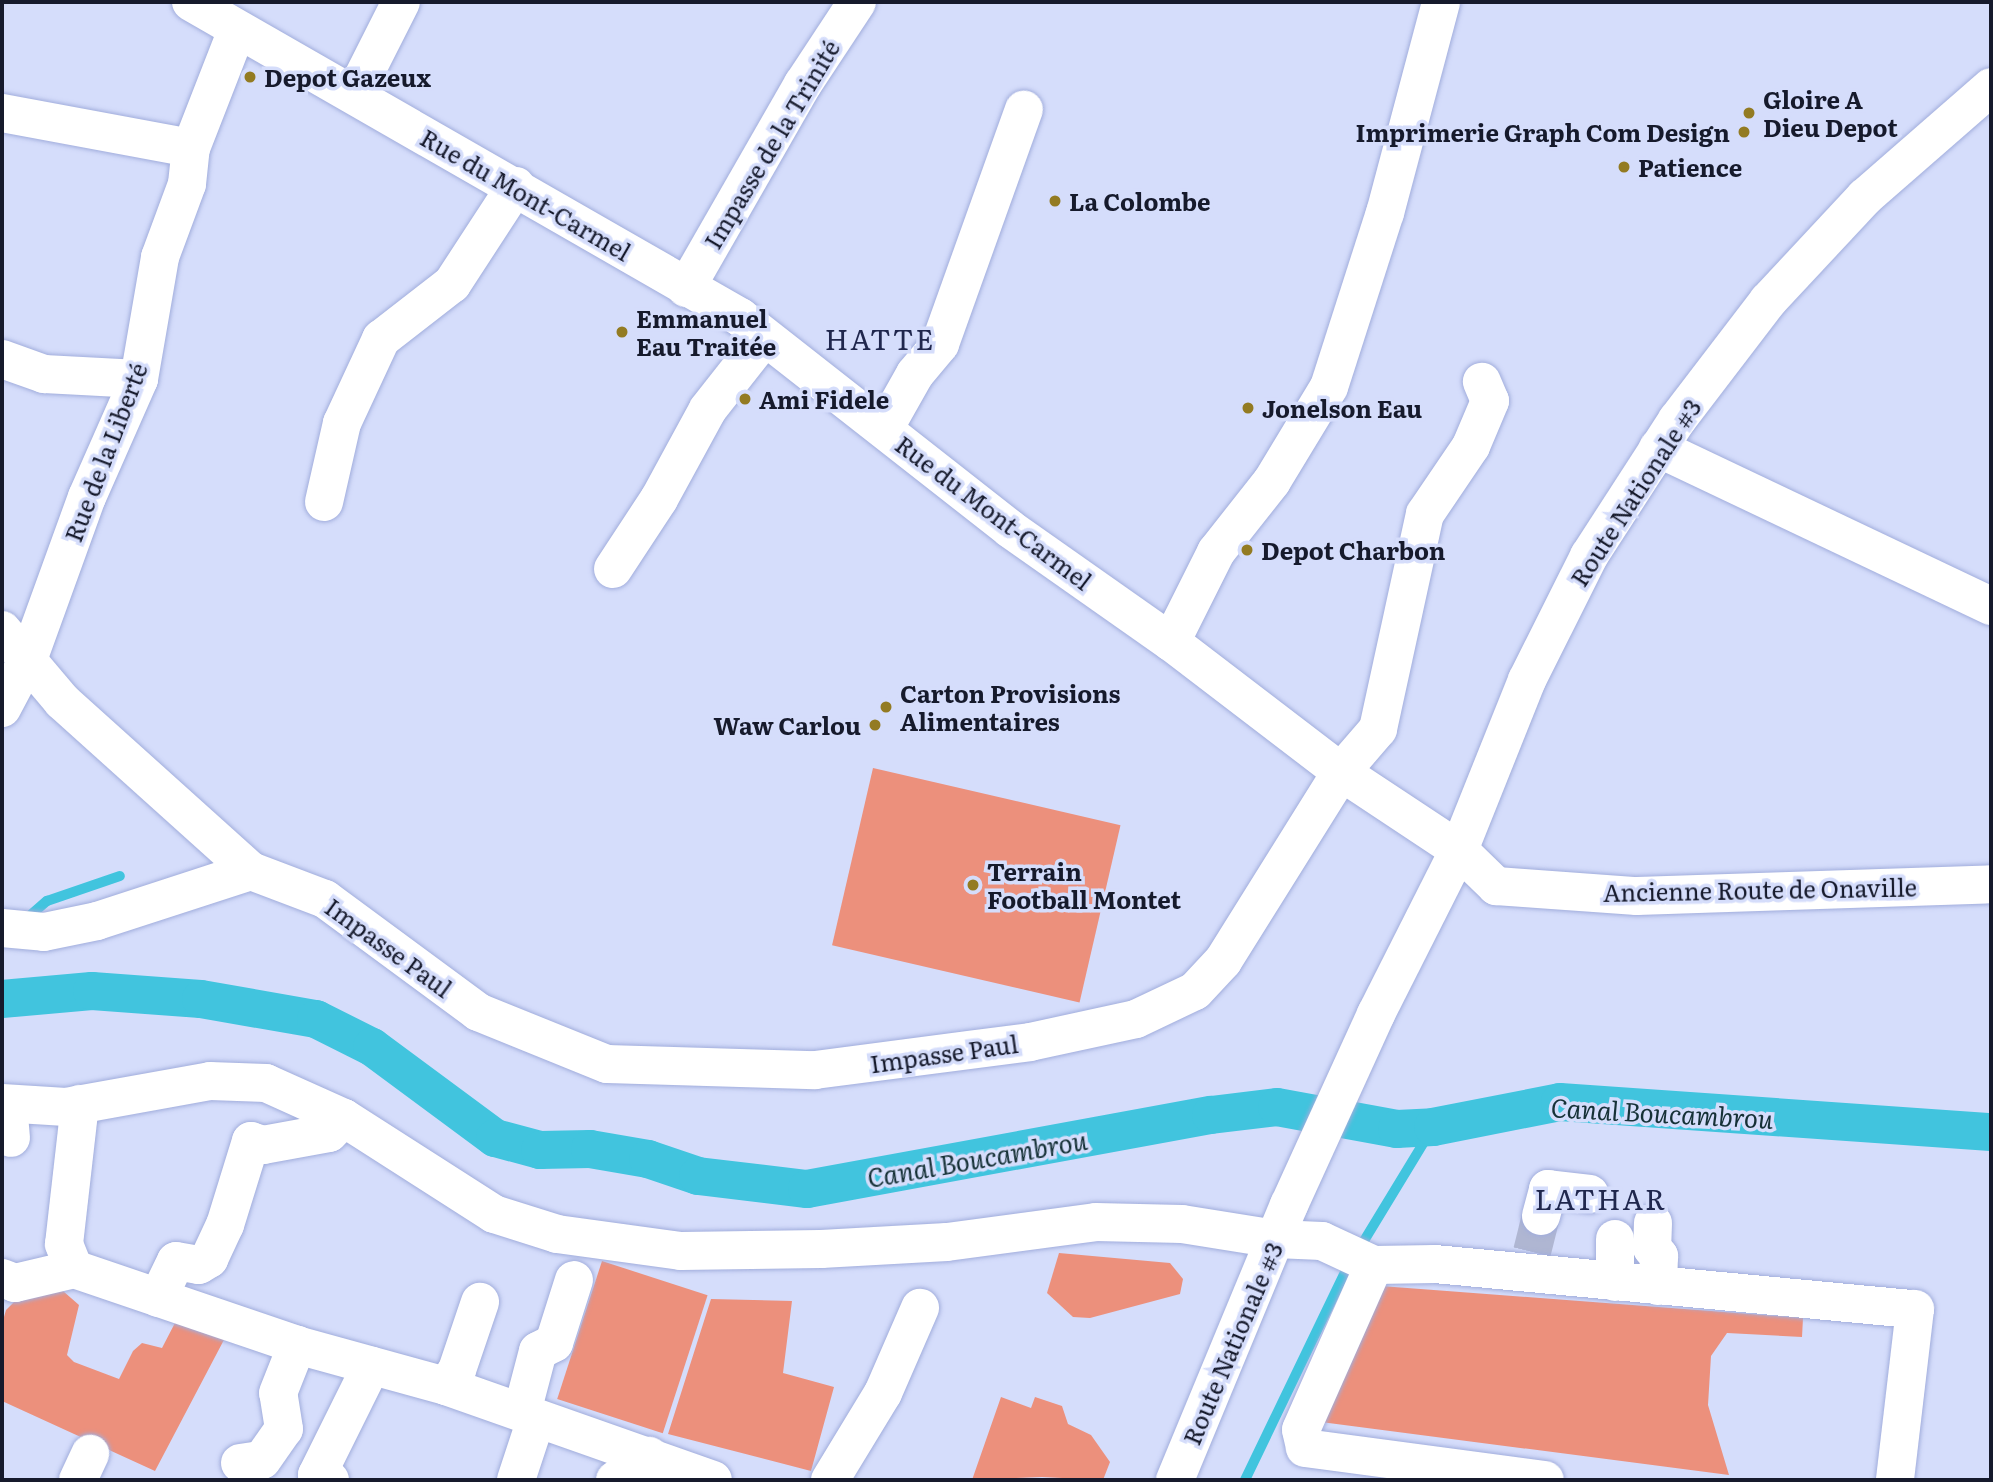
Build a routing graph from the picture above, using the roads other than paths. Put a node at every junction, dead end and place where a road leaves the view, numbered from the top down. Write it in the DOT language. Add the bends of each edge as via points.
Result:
graph roads {
  1 [pos="191,2"];
  2 [pos="401,2"];
  3 [pos="857,2"];
  4 [pos="1441,2"];
  5 [pos="237,30"];
  6 [pos="1991,87"];
  7 [pos="354,95"];
  8 [pos="1024,110"];
  9 [pos="2,113"];
  10 [pos="191,148"];
  11 [pos="516,186"];
  12 [pos="686,288"];
  13 [pos="763,339"];
  14 [pos="2,359"];
  15 [pos="139,379"];
  16 [pos="1482,382"];
  17 [pos="884,429"];
  18 [pos="1658,448"];
  19 [pos="324,502"];
  20 [pos="613,569"];
  21 [pos="1991,606"];
  22 [pos="2,631"];
  23 [pos="1171,642"];
  24 [pos="29,657"];
  25 [pos="2,708"];
  26 [pos="1342,772"];
  27 [pos="1459,850"];
  28 [pos="251,871"];
  29 [pos="1991,884"];
  30 [pos="2,928"];
  31 [pos="80,1104"];
  32 [pos="7,1115"];
  33 [pos="344,1118"];
  34 [pos="1590,1194"];
  35 [pos="1283,1222"];
  36 [pos="1615,1238"];
  37 [pos="1532,1247"];
  38 [pos="1374,1265"];
  39 [pos="74,1269"];
  40 [pos="2,1278"];
  41 [pos="574,1280"];
  42 [pos="1615,1282"];
  43 [pos="158,1298"];
  44 [pos="480,1302"];
  45 [pos="920,1308"];
  46 [pos="297,1345"];
  47 [pos="371,1366"];
  48 [pos="446,1385"];
  49 [pos="529,1415"];
  50 [pos="649,1456"];
  51 [pos="1323,1462"];
  52 [pos="240,1463"];
  53 [pos="330,1480"];
  54 [pos="516,1480"];
  55 [pos="615,1480"];
  56 [pos="713,1480"];
  57 [pos="830,1480"];
  58 [pos="1175,1480"];
  59 [pos="1545,1480"];
  60 [pos="1895,1480"];
  1 -- 5 [label="street, Rue du Mont-Carmel"];
  2 -- 7 [label="street"];
  3 -- 12 [label="street, Impasse de la Trinité" via="803,84"];
  4 -- 23 [label="street" via="1385,214 1329,387 1272,481 1216,552"];
  5 -- 7 [label="street, Rue du Mont-Carmel"];
  5 -- 10 [label="street, Rue de la Liberté"];
  6 -- 18 [label="street, Route Nationale #3" via="1865,197 1768,301"];
  7 -- 11 [label="street, Rue du Mont-Carmel"];
  8 -- 17 [label="street" via="940,344 915,374"];
  9 -- 10 [label="street"];
  10 -- 15 [label="street, Rue de la Liberté" via="187,184 160,257"];
  11 -- 12 [label="street, Rue du Mont-Carmel"];
  11 -- 19 [label="street" via="452,284 382,339 342,423"];
  12 -- 13 [label="street, Rue du Mont-Carmel" via="740,317"];
  13 -- 17 [label="street, Rue du Mont-Carmel" via="817,373"];
  13 -- 20 [label="street" via="708,409 659,499"];
  14 -- 15 [label="street" via="44,374"];
  15 -- 24 [label="street, Rue de la Liberté" via="87,497"];
  16 -- 26 [label="street, Impasse Paul" via="1490,401 1471,446 1426,514 1378,730"];
  17 -- 23 [label="street, Rue du Mont-Carmel" via="1010,529"];
  18 -- 21 [label="street"];
  18 -- 27 [label="street, Route Nationale #3" via="1589,556 1533,667"];
  22 -- 24 [label="street, Impasse Paul"];
  23 -- 26 [label="street, Rue du Mont-Carmel"];
  24 -- 25 [label="street, Rue de la Liberté"];
  24 -- 28 [label="street, Impasse Paul" via="62,701"];
  26 -- 27 [label="street, Rue du Mont-Carmel"];
  26 -- 28 [label="street, Impasse Paul" via="1223,961 1195,991 1136,1019 1030,1042 815,1070 607,1064 478,1012 324,899"];
  27 -- 29 [label="street, Ancienne Route de Onaville" via="1496,886 1637,896"];
  27 -- 35 [label="street, Route Nationale #3" via="1376,1014"];
  28 -- 30 [label="street" via="97,920 44,932"];
  31 -- 32 [label="street"];
  31 -- 33 [label="street" via="238,1079 305,1097"];
  31 -- 39 [label="street" via="64,1244"];
  33 -- 35 [label="street" via="494,1214 557,1234 668,1249 745,1253 947,1242 1096,1222"];
  33 -- 43 [label="street" via="329,1133 264,1145 251,1140 225,1226 209,1258 199,1265 176,1261"];
  34 -- 37 [label="street" via="1548,1189"];
  35 -- 38 [label="street"];
  35 -- 58 [label="street, Route Nationale #3"];
  36 -- 42 [label="street"];
  37 -- 38 [label="street"];
  37 -- 42 [label="street"];
  38 -- 51 [label="street" via="1301,1430 1306,1448"];
  39 -- 40 [label="street" via="15,1283"];
  39 -- 43 [label="street"];
  41 -- 49 [label="street" via="554,1343 538,1351"];
  42 -- 60 [label="street" via="1663,1256 1915,1308"];
  43 -- 46 [label="street"];
  44 -- 48 [label="street" via="457,1370"];
  45 -- 57 [label="street" via="883,1393"];
  46 -- 47 [label="street"];
  46 -- 52 [label="street" via="278,1393 284,1429 262,1460"];
  47 -- 48 [label="street"];
  47 -- 53 [label="street" via="317,1475"];
  48 -- 49 [label="street"];
  49 -- 50 [label="street"];
  49 -- 54 [label="street"];
  50 -- 55 [label="street"];
  50 -- 56 [label="street"];
  51 -- 59 [label="street"];
}
